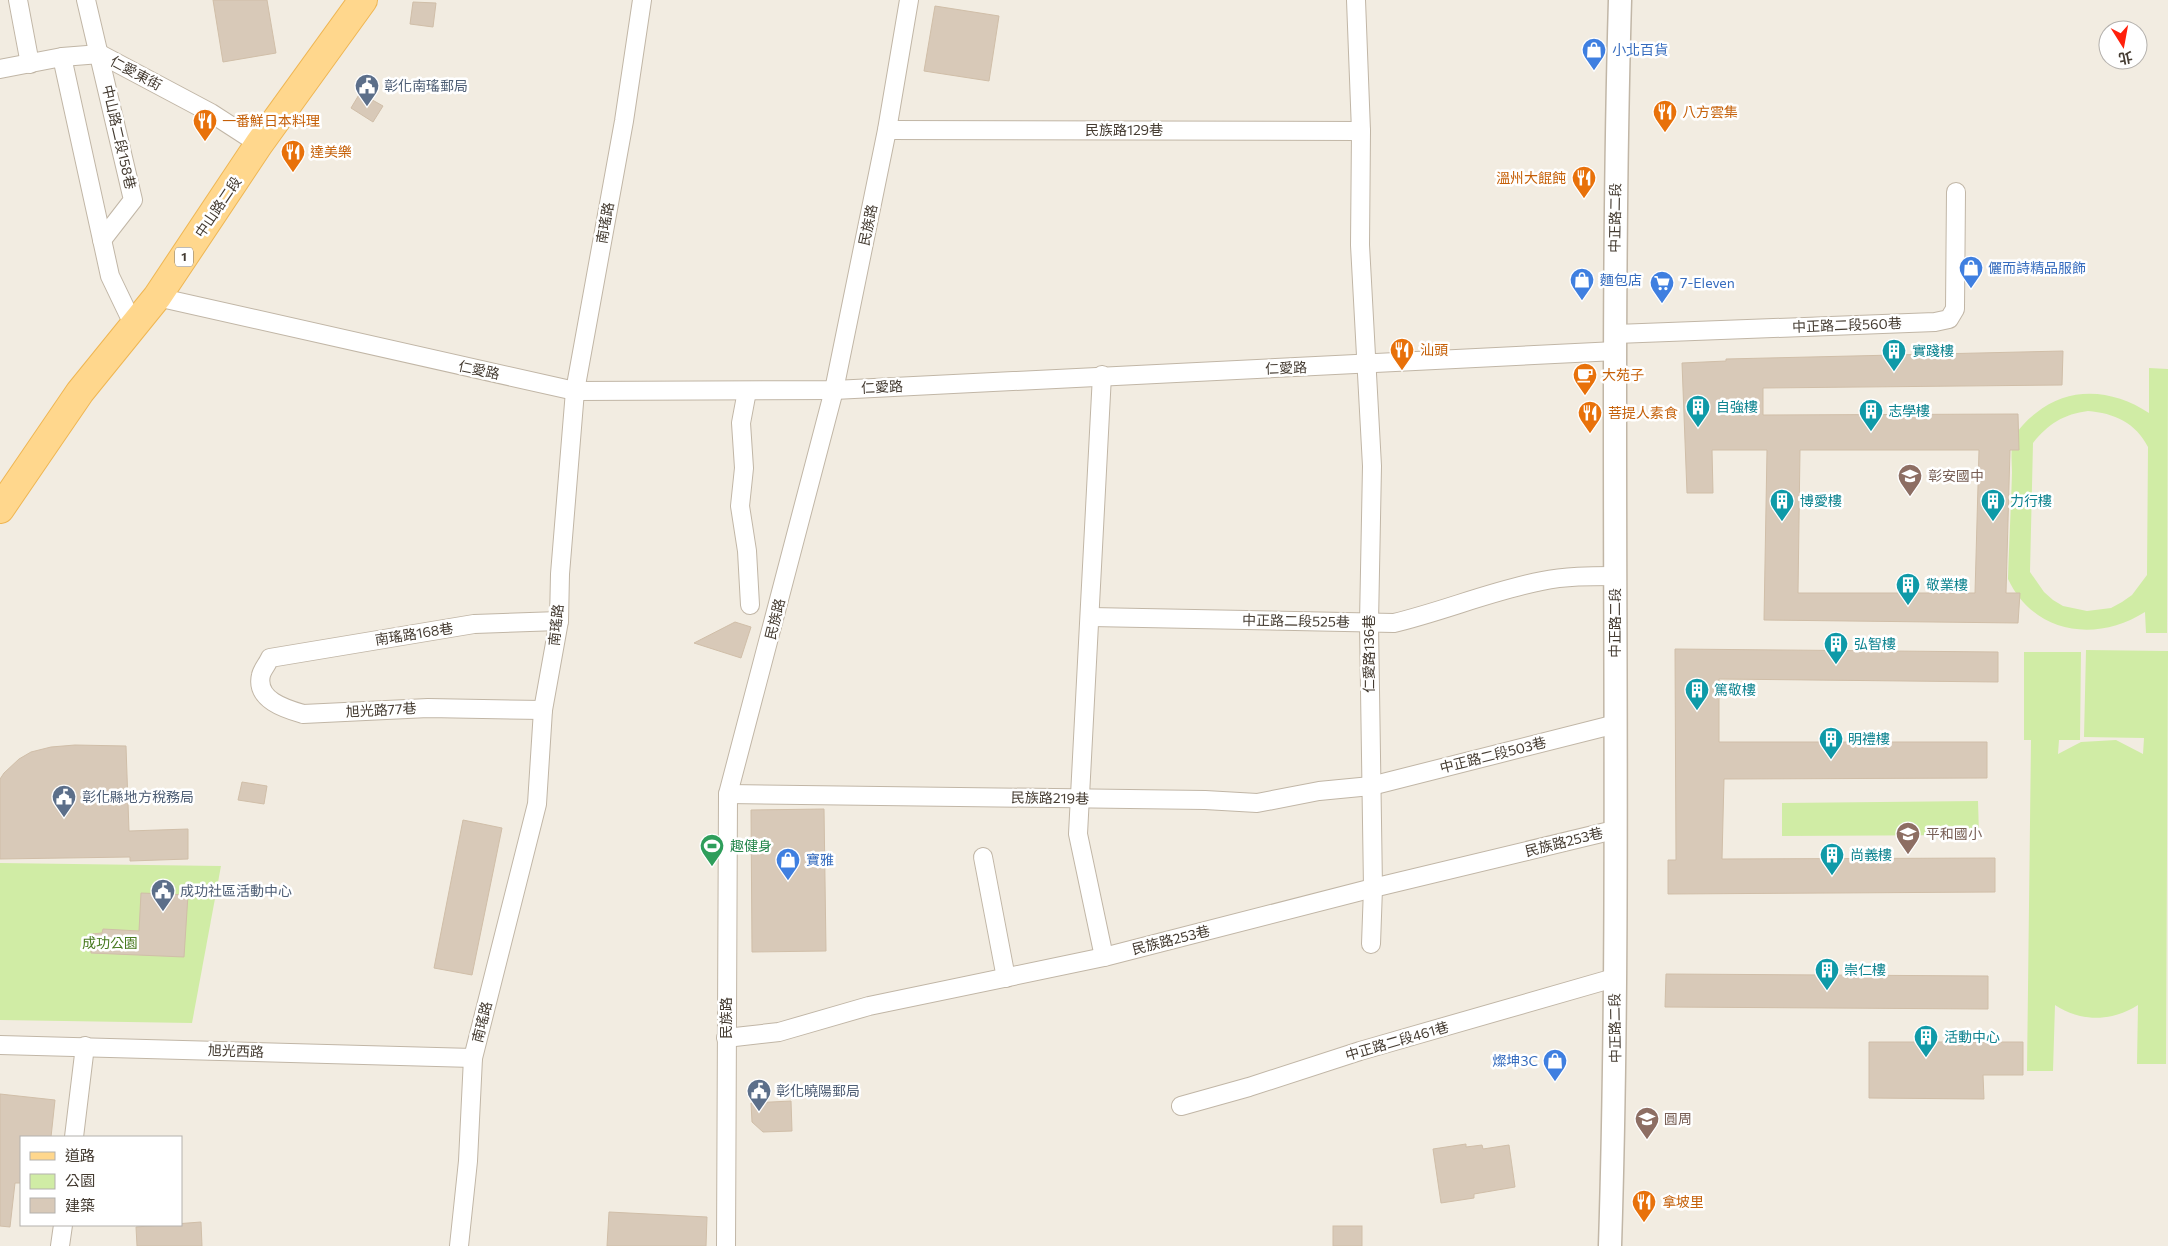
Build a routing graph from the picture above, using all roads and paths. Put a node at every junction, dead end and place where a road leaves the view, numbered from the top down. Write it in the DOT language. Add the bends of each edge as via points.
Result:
graph roads {
  1 [pos="18,0"];
  2 [pos="86,0"];
  3 [pos="363,0"];
  4 [pos="642,0"];
  5 [pos="909,0"];
  6 [pos="1356,0"];
  7 [pos="1620,0"];
  8 [pos="100,54"];
  9 [pos="62,57"];
  10 [pos="30,64"];
  11 [pos="0,68"];
  12 [pos="887,130"];
  13 [pos="1361,131"];
  14 [pos="258,144"];
  15 [pos="1956,192"];
  16 [pos="102,240"];
  17 [pos="157,297"];
  18 [pos="133,324"];
  19 [pos="1616,343"];
  20 [pos="1366,364"];
  21 [pos="1102,376"];
  22 [pos="834,390"];
  23 [pos="575,391"];
  24 [pos="747,391"];
  25 [pos="0,509"];
  26 [pos="1614,576"];
  27 [pos="750,605"];
  28 [pos="1090,617"];
  29 [pos="559,621"];
  30 [pos="1369,623"];
  31 [pos="270,658"];
  32 [pos="543,710"];
  33 [pos="1616,724"];
  34 [pos="1370,786"];
  35 [pos="728,794"];
  36 [pos="1082,798"];
  37 [pos="1614,830"];
  38 [pos="983,857"];
  39 [pos="1373,888"];
  40 [pos="1371,944"];
  41 [pos="1104,957"];
  42 [pos="1006,978"];
  43 [pos="1614,978"];
  44 [pos="726,1038"];
  45 [pos="0,1045"];
  46 [pos="85,1046"];
  47 [pos="473,1058"];
  48 [pos="1181,1106"];
  49 [pos="74,1136"];
  50 [pos="63,1226"];
  51 [pos="60,1246"];
  52 [pos="458,1246"];
  53 [pos="726,1246"];
  54 [pos="1610,1246"];
  1 -- 10 [label="street"];
  2 -- 8 [label="street"];
  3 -- 14 [label="main road, 中山路二段 / 1"];
  4 -- 23 [label="street, 南瑤路" via="624,121"];
  5 -- 12 [label="street, 民族路"];
  6 -- 13 [label="street, 仁愛路136巷"];
  7 -- 19 [label="street, 中正路二段" via="1614,232"];
  8 -- 9 [label="street, 仁愛東街"];
  8 -- 14 [label="street, 仁愛東街" via="212,113"];
  8 -- 16 [label="street, 中山路二段158巷" via="133,200"];
  9 -- 10 [label="street, 仁愛東街"];
  9 -- 16 [label="street"];
  10 -- 11 [label="street, 仁愛東街"];
  12 -- 13 [label="street, 民族路129巷"];
  12 -- 22 [label="street, 民族路"];
  13 -- 20 [label="street, 仁愛路136巷" via="1360,244"];
  14 -- 17 [label="main road, 中山路二段 / 1"];
  15 -- 19 [label="street, 中正路二段560巷" via="1955,309 1949,319"];
  16 -- 18 [label="street" via="110,276"];
  17 -- 18 [label="main road, 中山路二段 / 1"];
  17 -- 23 [label="street, 仁愛路"];
  18 -- 25 [label="main road, 中山路二段 / 1" via="80,392"];
  19 -- 20 [label="street, 仁愛路"];
  19 -- 26 [label="street, 中正路二段"];
  20 -- 21 [label="street, 仁愛路"];
  20 -- 30 [label="street, 仁愛路136巷" via="1372,466"];
  21 -- 22 [label="street, 仁愛路"];
  21 -- 28 [label="street"];
  22 -- 24 [label="street, 仁愛路"];
  22 -- 35 [label="street, 民族路"];
  23 -- 24 [label="street, 仁愛路"];
  23 -- 29 [label="street, 南瑤路"];
  24 -- 27 [label="street" via="741,423 744,468 740,506"];
  26 -- 30 [label="street, 中正路二段525巷" via="1543,580 1429,614 1394,622"];
  26 -- 33 [label="street, 中正路二段"];
  28 -- 30 [label="street, 中正路二段525巷"];
  28 -- 36 [label="street"];
  29 -- 31 [label="street, 南瑤路168巷" via="474,624"];
  29 -- 32 [label="street, 南瑤路"];
  30 -- 34 [label="street, 仁愛路136巷"];
  31 -- 32 [label="street, 旭光路77巷" via="261,675 261,688 270,700 303,714 428,708"];
  32 -- 47 [label="street, 南瑤路" via="536,804"];
  33 -- 34 [label="street, 中正路二段503巷"];
  33 -- 37 [label="street, 中正路二段"];
  34 -- 36 [label="street, 民族路219巷" via="1319,791 1257,803"];
  34 -- 39 [label="street, 仁愛路136巷"];
  35 -- 36 [label="street, 民族路219巷"];
  35 -- 44 [label="street, 民族路"];
  36 -- 41 [label="street" via="1078,834"];
  37 -- 39 [label="street, 民族路253巷"];
  37 -- 43 [label="street, 中正路二段"];
  38 -- 42 [label="street"];
  39 -- 40 [label="street, 仁愛路136巷"];
  39 -- 41 [label="street, 民族路253巷"];
  41 -- 42 [label="street, 民族路253巷"];
  42 -- 44 [label="street, 民族路253巷" via="870,1006 778,1032"];
  43 -- 48 [label="street, 中正路二段461巷"];
  43 -- 54 [label="street, 中正路二段" via="1616,1069"];
  44 -- 53 [label="street, 民族路"];
  45 -- 46 [label="street, 旭光西路"];
  46 -- 47 [label="street, 旭光西路"];
  46 -- 49 [label="street"];
  47 -- 52 [label="street, 南瑤路" via="468,1161"];
  50 -- 51 [label="street"];
}
